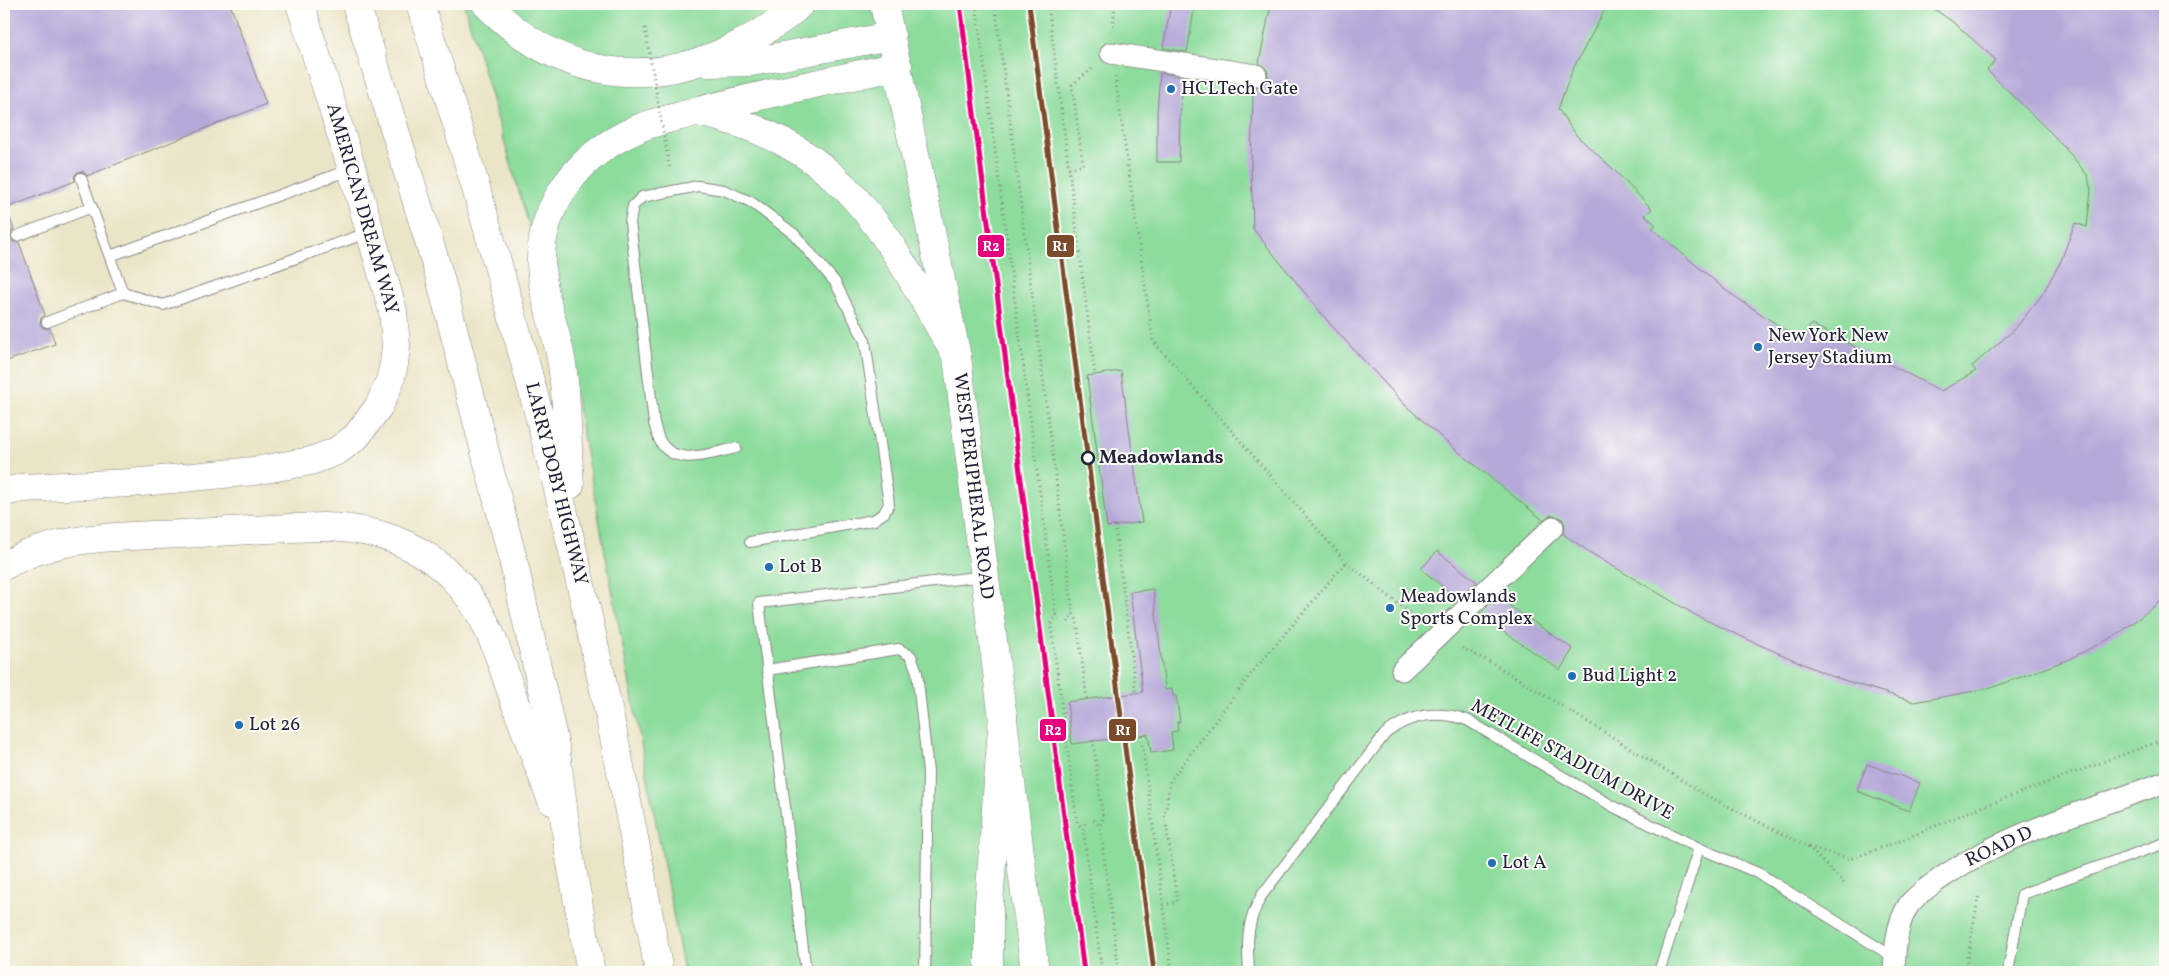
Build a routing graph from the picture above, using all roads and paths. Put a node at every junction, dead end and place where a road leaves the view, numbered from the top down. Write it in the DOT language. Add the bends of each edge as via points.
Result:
graph roads {
  1 [pos="300,4"];
  2 [pos="356,4"];
  3 [pos="420,4"];
  4 [pos="486,4"];
  5 [pos="800,4"];
  6 [pos="884,4"];
  7 [pos="976,4"];
  8 [pos="995,4"];
  9 [pos="1048,4"];
  10 [pos="1115,4"];
  11 [pos="646,28"];
  12 [pos="891,36"];
  13 [pos="1112,53"];
  14 [pos="695,63"];
  15 [pos="898,66"];
  16 [pos="1256,75"];
  17 [pos="698,112"];
  18 [pos="1069,168"];
  19 [pos="352,169"];
  20 [pos="670,170"];
  21 [pos="81,178"];
  22 [pos="92,207"];
  23 [pos="371,232"];
  24 [pos="17,236"];
  25 [pos="110,256"];
  26 [pos="123,293"];
  27 [pos="47,322"];
  28 [pos="957,357"];
  29 [pos="1095,375"];
  30 [pos="736,448"];
  31 [pos="10,488"];
  32 [pos="1115,526"];
  33 [pos="1553,527"];
  34 [pos="750,542"];
  35 [pos="575,559"];
  36 [pos="1346,562"];
  37 [pos="4,566"];
  38 [pos="985,576"];
  39 [pos="1073,613"];
  40 [pos="1056,615"];
  41 [pos="1068,622"];
  42 [pos="1060,624"];
  43 [pos="1439,636"];
  44 [pos="767,670"];
  45 [pos="1402,670"];
  46 [pos="1136,693"];
  47 [pos="1087,700"];
  48 [pos="1002,714"];
  49 [pos="1142,735"];
  50 [pos="2165,739"];
  51 [pos="1093,740"];
  52 [pos="2165,782"];
  53 [pos="1094,820"];
  54 [pos="1086,821"];
  55 [pos="1100,827"];
  56 [pos="1083,829"];
  57 [pos="2165,843"];
  58 [pos="568,847"];
  59 [pos="1808,847"];
  60 [pos="1699,848"];
  61 [pos="1845,884"];
  62 [pos="1978,894"];
  63 [pos="1163,904"];
  64 [pos="1895,965"];
  65 [pos="591,972"];
  66 [pos="659,972"];
  67 [pos="806,972"];
  68 [pos="924,972"];
  69 [pos="989,972"];
  70 [pos="1035,972"];
  71 [pos="1102,972"];
  72 [pos="1119,972"];
  73 [pos="1172,972"];
  74 [pos="1249,972"];
  75 [pos="1659,972"];
  76 [pos="1965,972"];
  77 [pos="2008,972"];
  1 -- 19 [label="main road, AMERICAN DREAM WAY"];
  2 -- 58 [label="main road" via="425,227 492,474 556,751"];
  3 -- 35 [label="main road, LARRY DOBY HIGHWAY" via="528,371"];
  4 -- 14 [label="main road" via="529,41 576,63 628,72 656,72"];
  5 -- 14 [label="main road" via="762,32"];
  6 -- 12 [label="main road, WEST PERIPHERAL ROAD"];
  7 -- 40 [label="path"];
  8 -- 39 [label="path"];
  9 -- 18 [label="path"];
  10 -- 13 [label="path"];
  11 -- 20 [label="path, bridge"];
  12 -- 14 [label="main road" via="751,62"];
  12 -- 15 [label="main road, WEST PERIPHERAL ROAD"];
  13 -- 16 [label="street"];
  13 -- 18 [label="path" via="1072,85 1083,166"];
  13 -- 36 [label="path" via="1153,341"];
  15 -- 17 [label="main road" via="733,101"];
  15 -- 28 [label="main road, WEST PERIPHERAL ROAD"];
  17 -- 28 [label="main road" via="741,123 782,140 818,162 847,188 883,232"];
  17 -- 35 [label="main road" via="632,131 599,150 559,194 546,227 541,260 562,365"];
  18 -- 29 [label="path"];
  19 -- 23 [label="main road, AMERICAN DREAM WAY"];
  19 -- 25 [label="lane"];
  21 -- 22 [label="lane"];
  22 -- 24 [label="lane"];
  22 -- 25 [label="lane"];
  23 -- 26 [label="lane" via="163,305"];
  23 -- 31 [label="main road, AMERICAN DREAM WAY" via="393,311 394,364 374,414 356,436 337,451 311,461 254,471 131,483"];
  25 -- 26 [label="lane"];
  26 -- 27 [label="lane"];
  28 -- 38 [label="main road, WEST PERIPHERAL ROAD"];
  30 -- 34 [label="lane" via="684,458 670,453 661,442 654,423 630,222 634,206 642,197 698,186 724,190 751,202 794,234 835,282 866,341 889,504 887,509 874,520"];
  32 -- 46 [label="path"];
  33 -- 43 [label="street"];
  35 -- 66 [label="main road, LARRY DOBY HIGHWAY" via="618,754"];
  36 -- 43 [label="path"];
  36 -- 63 [label="path" via="1250,675 1170,781 1165,815 1177,902"];
  37 -- 58 [label="main road" via="43,548 78,541 302,528 341,527 412,546 463,589 484,620"];
  38 -- 44 [label="lane" via="759,603"];
  38 -- 48 [label="main road, WEST PERIPHERAL ROAD"];
  39 -- 41 [label="path"];
  39 -- 47 [label="path" via="1077,621"];
  40 -- 42 [label="path"];
  40 -- 56 [label="path" via="1051,625 1077,822"];
  43 -- 45 [label="street"];
  43 -- 59 [label="path" via="1494,664 1704,794"];
  44 -- 67 [label="lane"];
  44 -- 68 [label="lane" via="899,649 911,656 917,672 928,772"];
  48 -- 69 [label="main road" via="989,903"];
  48 -- 70 [label="main road, WEST PERIPHERAL ROAD"];
  49 -- 63 [label="path"];
  50 -- 59 [label="path" via="1850,859"];
  51 -- 55 [label="path" via="1103,819"];
  52 -- 64 [label="street, ROAD D" via="2029,831 1961,864 1909,905 1899,927"];
  53 -- 55 [label="path"];
  54 -- 56 [label="path"];
  55 -- 72 [label="path"];
  56 -- 71 [label="path"];
  57 -- 77 [label="lane" via="2022,894"];
  58 -- 65 [label="main road"];
  59 -- 61 [label="path"];
  60 -- 64 [label="lane, METLIFE STADIUM DRIVE" via="1758,872"];
  60 -- 74 [label="lane, METLIFE STADIUM DRIVE" via="1614,808 1467,720 1438,714 1409,719 1396,725 1375,745 1262,895 1247,933"];
  60 -- 75 [label="lane"];
  62 -- 76 [label="path"];
  63 -- 73 [label="path"];
}
